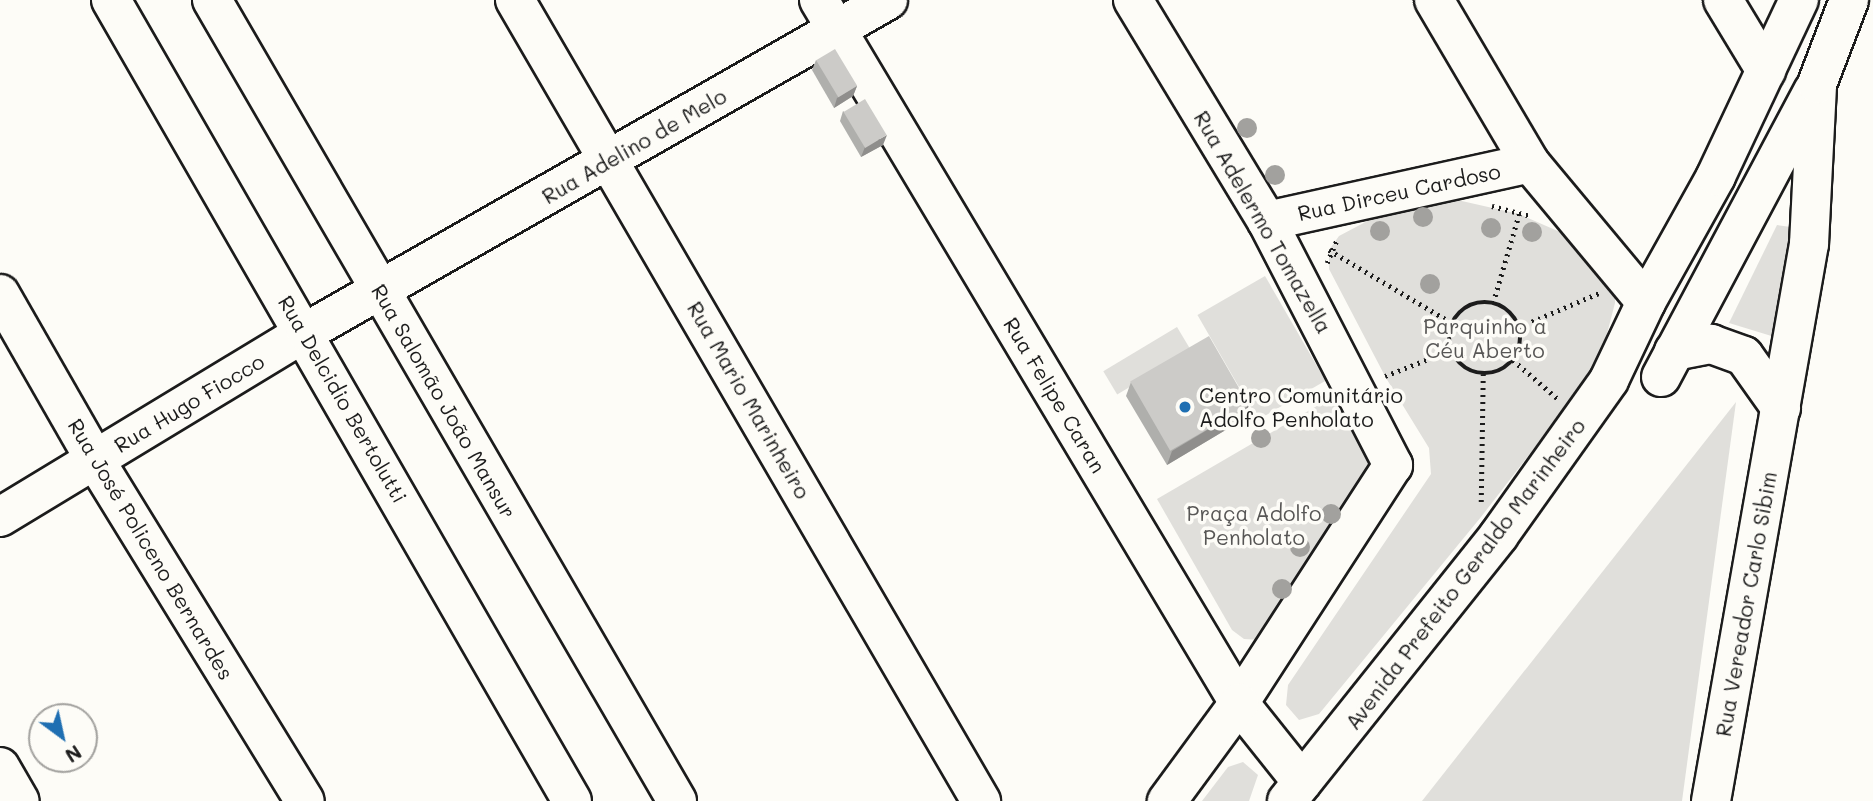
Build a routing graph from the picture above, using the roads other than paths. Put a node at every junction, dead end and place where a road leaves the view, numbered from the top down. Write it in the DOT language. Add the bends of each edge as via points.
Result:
graph roads {
  1 [pos="111,0"];
  2 [pos="212,0"];
  3 [pos="514,0"];
  4 [pos="888,0"];
  5 [pos="1133,0"];
  6 [pos="1434,0"];
  7 [pos="1723,0"];
  8 [pos="1799,0"];
  9 [pos="1849,0"];
  10 [pos="828,15"];
  11 [pos="1766,71"];
  12 [pos="1817,84"];
  13 [pos="610,160"];
  14 [pos="1530,163"];
  15 [pos="1267,221"];
  16 [pos="381,292"];
  17 [pos="0,294"];
  18 [pos="1646,302"];
  19 [pos="306,332"];
  20 [pos="1781,408"];
  21 [pos="95,460"];
  22 [pos="0,517"];
  23 [pos="1239,703"];
  24 [pos="0,767"];
  25 [pos="1294,791"];
  26 [pos="20,801"];
  27 [pos="305,801"];
  28 [pos="572,801"];
  29 [pos="677,801"];
  30 [pos="981,801"];
  31 [pos="1167,801"];
  32 [pos="1711,801"];
  1 -- 19 [label="street, Rua Delcidio Bertolutti"];
  2 -- 16 [label="street, Rua Salomão João Mansur"];
  3 -- 13 [label="street, Rua Mario Marinheiro"];
  4 -- 10 [label="street, Rua Adelino de Melo"];
  5 -- 15 [label="street, Rua Adelermo Tomazella"];
  6 -- 14 [label="street"];
  7 -- 11 [label="street"];
  8 -- 11 [label="street, Avenida Prefeito Geraldo Marinheiro"];
  9 -- 12 [label="street, Rua Vereador Carlo Sibim"];
  10 -- 13 [label="street, Rua Adelino de Melo"];
  10 -- 23 [label="street, Rua Felipe Caran"];
  11 -- 18 [label="street, Avenida Prefeito Geraldo Marinheiro" via="1716,176"];
  12 -- 20 [label="street, Rua Vereador Carlo Sibim" via="1810,244"];
  12 -- 20 [label="street, Rua Vereador Carlo Sibim" via="1668,364 1711,344 1744,356"];
  13 -- 16 [label="street, Rua Adelino de Melo"];
  13 -- 30 [label="street, Rua Mario Marinheiro"];
  14 -- 15 [label="street, Rua Dirceu Cardoso"];
  14 -- 18 [label="street"];
  15 -- 23 [label="street, Rua Adelermo Tomazella" via="1387,448 1392,472"];
  16 -- 19 [label="street, Rua Hugo Fiocco"];
  16 -- 29 [label="street, Rua Salomão João Mansur"];
  17 -- 21 [label="street, Rua José Policeno Bernardes"];
  18 -- 25 [label="street, Avenida Prefeito Geraldo Marinheiro" via="1609,380 1575,431 1402,663"];
  19 -- 21 [label="street, Rua Hugo Fiocco"];
  19 -- 28 [label="street, Rua Delcidio Bertolutti"];
  20 -- 32 [label="street, Rua Vereador Carlo Sibim"];
  21 -- 22 [label="street, Rua Hugo Fiocco"];
  21 -- 27 [label="street, Rua José Policeno Bernardes"];
  23 -- 25 [label="street, Rua Felipe Caran"];
  23 -- 31 [label="street"];
  24 -- 26 [label="street"];
}
